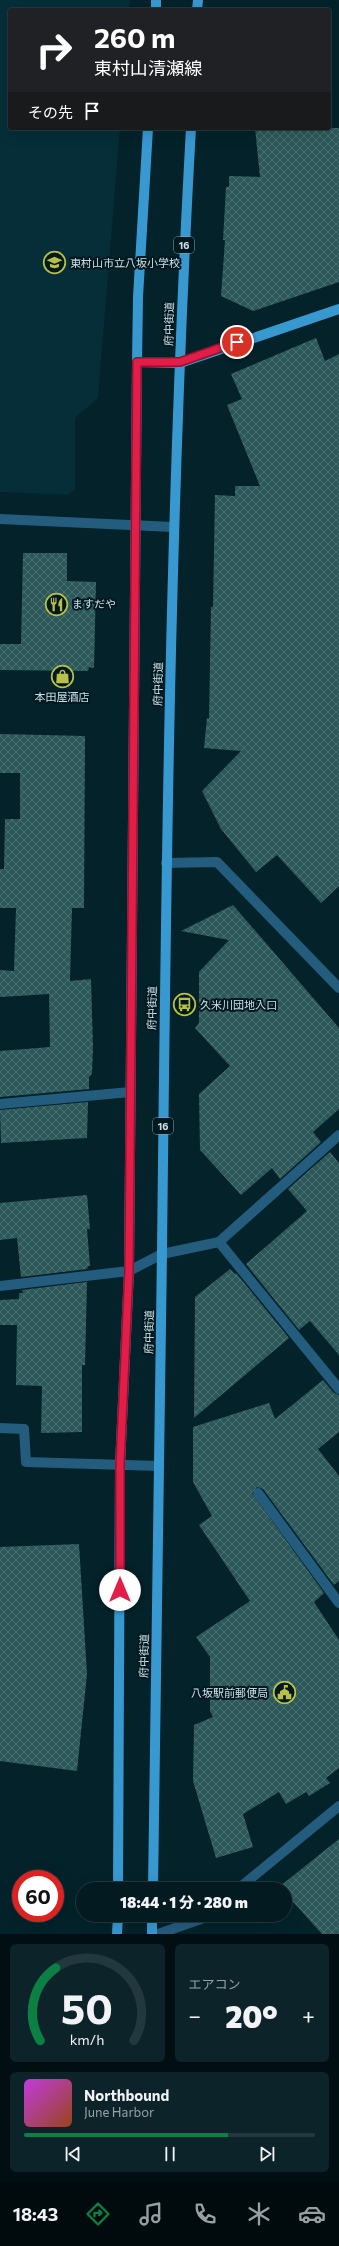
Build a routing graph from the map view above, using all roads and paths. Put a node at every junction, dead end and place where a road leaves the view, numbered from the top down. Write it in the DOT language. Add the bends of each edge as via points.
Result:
graph roads {
  1 [pos="148,130"];
  2 [pos="191,130"];
  3 [pos="339,309"];
  4 [pos="137,362"];
  5 [pos="180,362"];
  6 [pos="0,519"];
  7 [pos="134,526"];
  8 [pos="173,527"];
  9 [pos="166,863"];
  10 [pos="339,988"];
  11 [pos="130,1092"];
  12 [pos="0,1104"];
  13 [pos="339,1135"];
  14 [pos="219,1242"];
  15 [pos="162,1254"];
  16 [pos="129,1270"];
  17 [pos="0,1286"];
  18 [pos="339,1389"];
  19 [pos="0,1428"];
  20 [pos="120,1465"];
  21 [pos="159,1466"];
  22 [pos="258,1493"];
  23 [pos="339,1602"];
  24 [pos="339,1806"];
  25 [pos="118,1882"];
  26 [pos="153,1882"];
  27 [pos="247,1882"];
  28 [pos="118,1922"];
  29 [pos="152,1922"];
  30 [pos="192,1922"];
  31 [pos="117,1934"];
  32 [pos="152,1934"];
  33 [pos="158,1934"];
  1 -- 4 [label="main road, 府中街道" via="138,297"];
  2 -- 5 [label="main road, 府中街道 / 16"];
  3 -- 5 [label="main road"];
  4 -- 5 [label="main road"];
  4 -- 7 [label="main road, 府中街道"];
  5 -- 8 [label="main road, 府中街道 / 16"];
  6 -- 7 [label="street"];
  7 -- 8 [label="street"];
  7 -- 11 [label="main road, 府中街道"];
  8 -- 9 [label="main road, 府中街道 / 16"];
  9 -- 10 [label="street" via="217,862"];
  9 -- 15 [label="main road, 府中街道 / 16"];
  11 -- 12 [label="street"];
  11 -- 16 [label="main road, 府中街道"];
  13 -- 14 [label="street"];
  14 -- 15 [label="street"];
  14 -- 18 [label="street"];
  15 -- 16 [label="street"];
  15 -- 21 [label="main road, 府中街道 / 16"];
  16 -- 17 [label="street"];
  16 -- 20 [label="main road, 府中街道"];
  19 -- 20 [label="street" via="24,1429 26,1462"];
  20 -- 21 [label="street"];
  20 -- 25 [label="main road, 府中街道"];
  21 -- 26 [label="main road, 府中街道 / 16"];
  22 -- 23 [label="street"];
  24 -- 27 [label="street"];
  28 -- 31 [label="main road"];
  29 -- 32 [label="main road"];
  30 -- 33 [label="street"];
}
